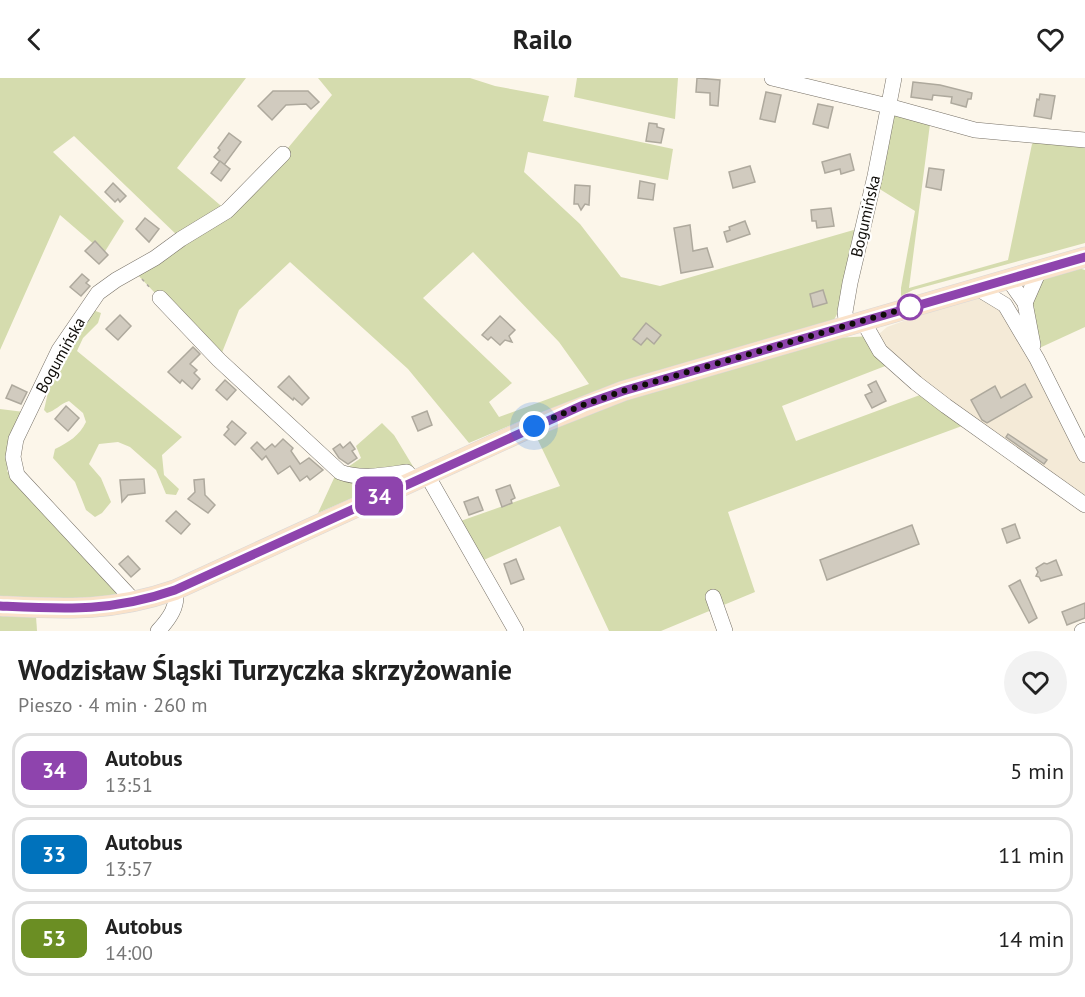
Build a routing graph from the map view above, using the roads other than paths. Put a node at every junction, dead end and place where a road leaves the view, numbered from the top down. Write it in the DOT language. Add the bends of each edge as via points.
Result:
graph roads {
  1 [pos="772,78"];
  2 [pos="894,78"];
  3 [pos="888,106"];
  4 [pos="1085,140"];
  5 [pos="283,154"];
  6 [pos="1085,257"];
  7 [pos="1039,271"];
  8 [pos="1008,279"];
  9 [pos="977,288"];
  10 [pos="160,298"];
  11 [pos="1025,303"];
  12 [pos="1005,305"];
  13 [pos="855,324"];
  14 [pos="1037,359"];
  15 [pos="1085,455"];
  16 [pos="421,478"];
  17 [pos="1085,505"];
  18 [pos="175,590"];
  19 [pos="713,597"];
  20 [pos="135,602"];
  21 [pos="0,606"];
  22 [pos="158,631"];
  23 [pos="516,631"];
  24 [pos="725,631"];
  1 -- 3 [label="street"];
  2 -- 3 [label="street, Bogumińska"];
  3 -- 4 [label="street" via="975,130"];
  3 -- 13 [label="street, Bogumińska" via="845,312"];
  5 -- 20 [label="street, Bogumińska" via="227,211 98,293 59,350 16,439 13,457 17,475"];
  6 -- 7 [label="main road"];
  7 -- 8 [label="main road"];
  7 -- 11 [label="street"];
  8 -- 9 [label="main road"];
  8 -- 11 [label="street"];
  8 -- 12 [label="street"];
  9 -- 12 [label="street"];
  9 -- 13 [label="main road"];
  10 -- 16 [label="street" via="219,360 340,472 367,477 407,472"];
  11 -- 14 [label="street"];
  12 -- 14 [label="street"];
  13 -- 16 [label="main road" via="583,405"];
  13 -- 17 [label="street" via="916,383"];
  14 -- 15 [label="street"];
  16 -- 18 [label="main road"];
  16 -- 23 [label="street"];
  18 -- 20 [label="main road"];
  18 -- 22 [label="street" via="176,607"];
  19 -- 24 [label="street"];
  20 -- 21 [label="main road" via="65,610"];
}
